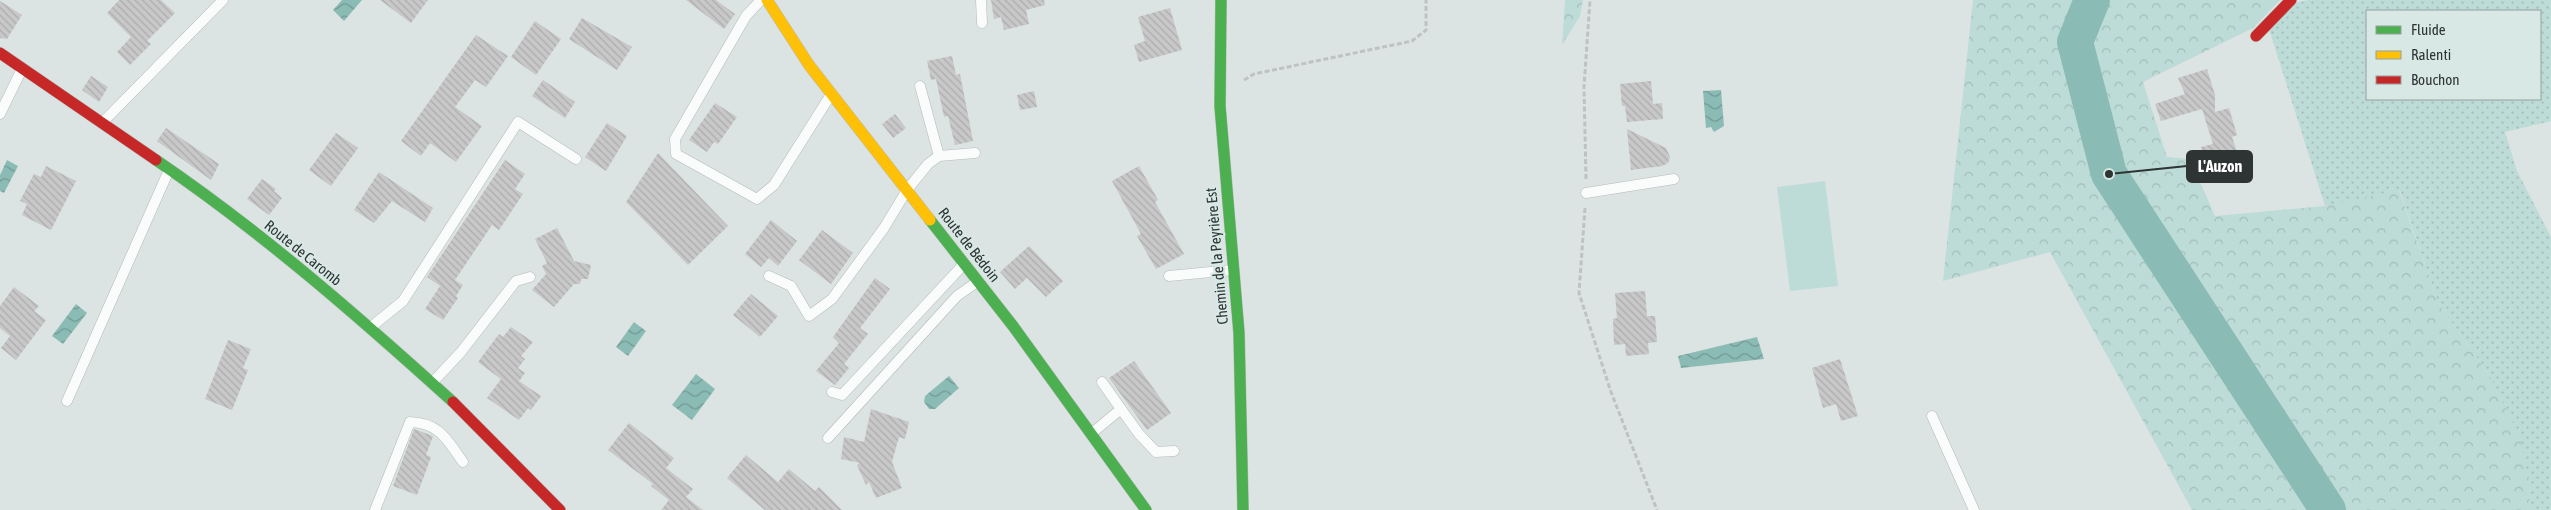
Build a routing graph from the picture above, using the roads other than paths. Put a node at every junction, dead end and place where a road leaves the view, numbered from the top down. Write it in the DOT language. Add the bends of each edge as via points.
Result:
graph roads {
  1 [pos="223,0"];
  2 [pos="761,0"];
  3 [pos="767,0"];
  4 [pos="981,0"];
  5 [pos="1221,0"];
  6 [pos="2291,0"];
  7 [pos="982,23"];
  8 [pos="2256,36"];
  9 [pos="0,53"];
  10 [pos="23,68"];
  11 [pos="920,86"];
  12 [pos="831,94"];
  13 [pos="0,114"];
  14 [pos="102,123"];
  15 [pos="975,153"];
  16 [pos="939,156"];
  17 [pos="576,159"];
  18 [pos="170,170"];
  19 [pos="1674,179"];
  20 [pos="906,190"];
  21 [pos="1586,193"];
  22 [pos="964,264"];
  23 [pos="1233,270"];
  24 [pos="769,276"];
  25 [pos="1169,276"];
  26 [pos="530,277"];
  27 [pos="978,281"];
  28 [pos="371,328"];
  29 [pos="1102,382"];
  30 [pos="432,383"];
  31 [pos="832,392"];
  32 [pos="67,401"];
  33 [pos="1121,409"];
  34 [pos="1932,416"];
  35 [pos="1091,434"];
  36 [pos="828,438"];
  37 [pos="1174,451"];
  38 [pos="463,462"];
  39 [pos="375,510"];
  40 [pos="560,510"];
  41 [pos="1146,510"];
  42 [pos="1243,510"];
  43 [pos="1974,510"];
  1 -- 14 [label="lane"];
  2 -- 12 [label="lane" via="746,16 675,139 676,154 757,199 774,185"];
  3 -- 12 [label="main road, Route de Bédoin"];
  4 -- 7 [label="lane"];
  5 -- 23 [label="main road, Chemin de la Peyrière Est" via="1220,106"];
  6 -- 8 [label="main road"];
  9 -- 10 [label="main road, Route de Caromb"];
  10 -- 13 [label="lane"];
  10 -- 14 [label="main road, Route de Caromb"];
  11 -- 16 [label="lane"];
  12 -- 20 [label="main road, Route de Bédoin"];
  14 -- 18 [label="main road, Route de Caromb"];
  15 -- 16 [label="lane"];
  16 -- 20 [label="lane"];
  17 -- 28 [label="lane" via="518,122 403,301"];
  18 -- 28 [label="main road, Route de Caromb" via="239,221"];
  18 -- 32 [label="lane"];
  19 -- 21 [label="lane"];
  20 -- 22 [label="main road, Route de Bédoin"];
  20 -- 24 [label="lane" via="884,228 832,299 809,316 791,286"];
  22 -- 27 [label="main road, Route de Bédoin"];
  22 -- 31 [label="lane" via="842,395"];
  23 -- 25 [label="lane"];
  23 -- 42 [label="main road, Chemin de la Peyrière Est" via="1239,333"];
  26 -- 30 [label="lane" via="516,281 461,352"];
  27 -- 35 [label="main road, Route de Bédoin"];
  27 -- 36 [label="lane" via="957,296"];
  28 -- 30 [label="main road, Route de Caromb"];
  29 -- 33 [label="lane"];
  30 -- 40 [label="main road, Route de Caromb"];
  33 -- 35 [label="lane"];
  33 -- 37 [label="lane" via="1156,452"];
  34 -- 43 [label="lane"];
  35 -- 41 [label="main road, Route de Bédoin"];
  38 -- 39 [label="lane" via="441,432 424,423 410,422"];
}
